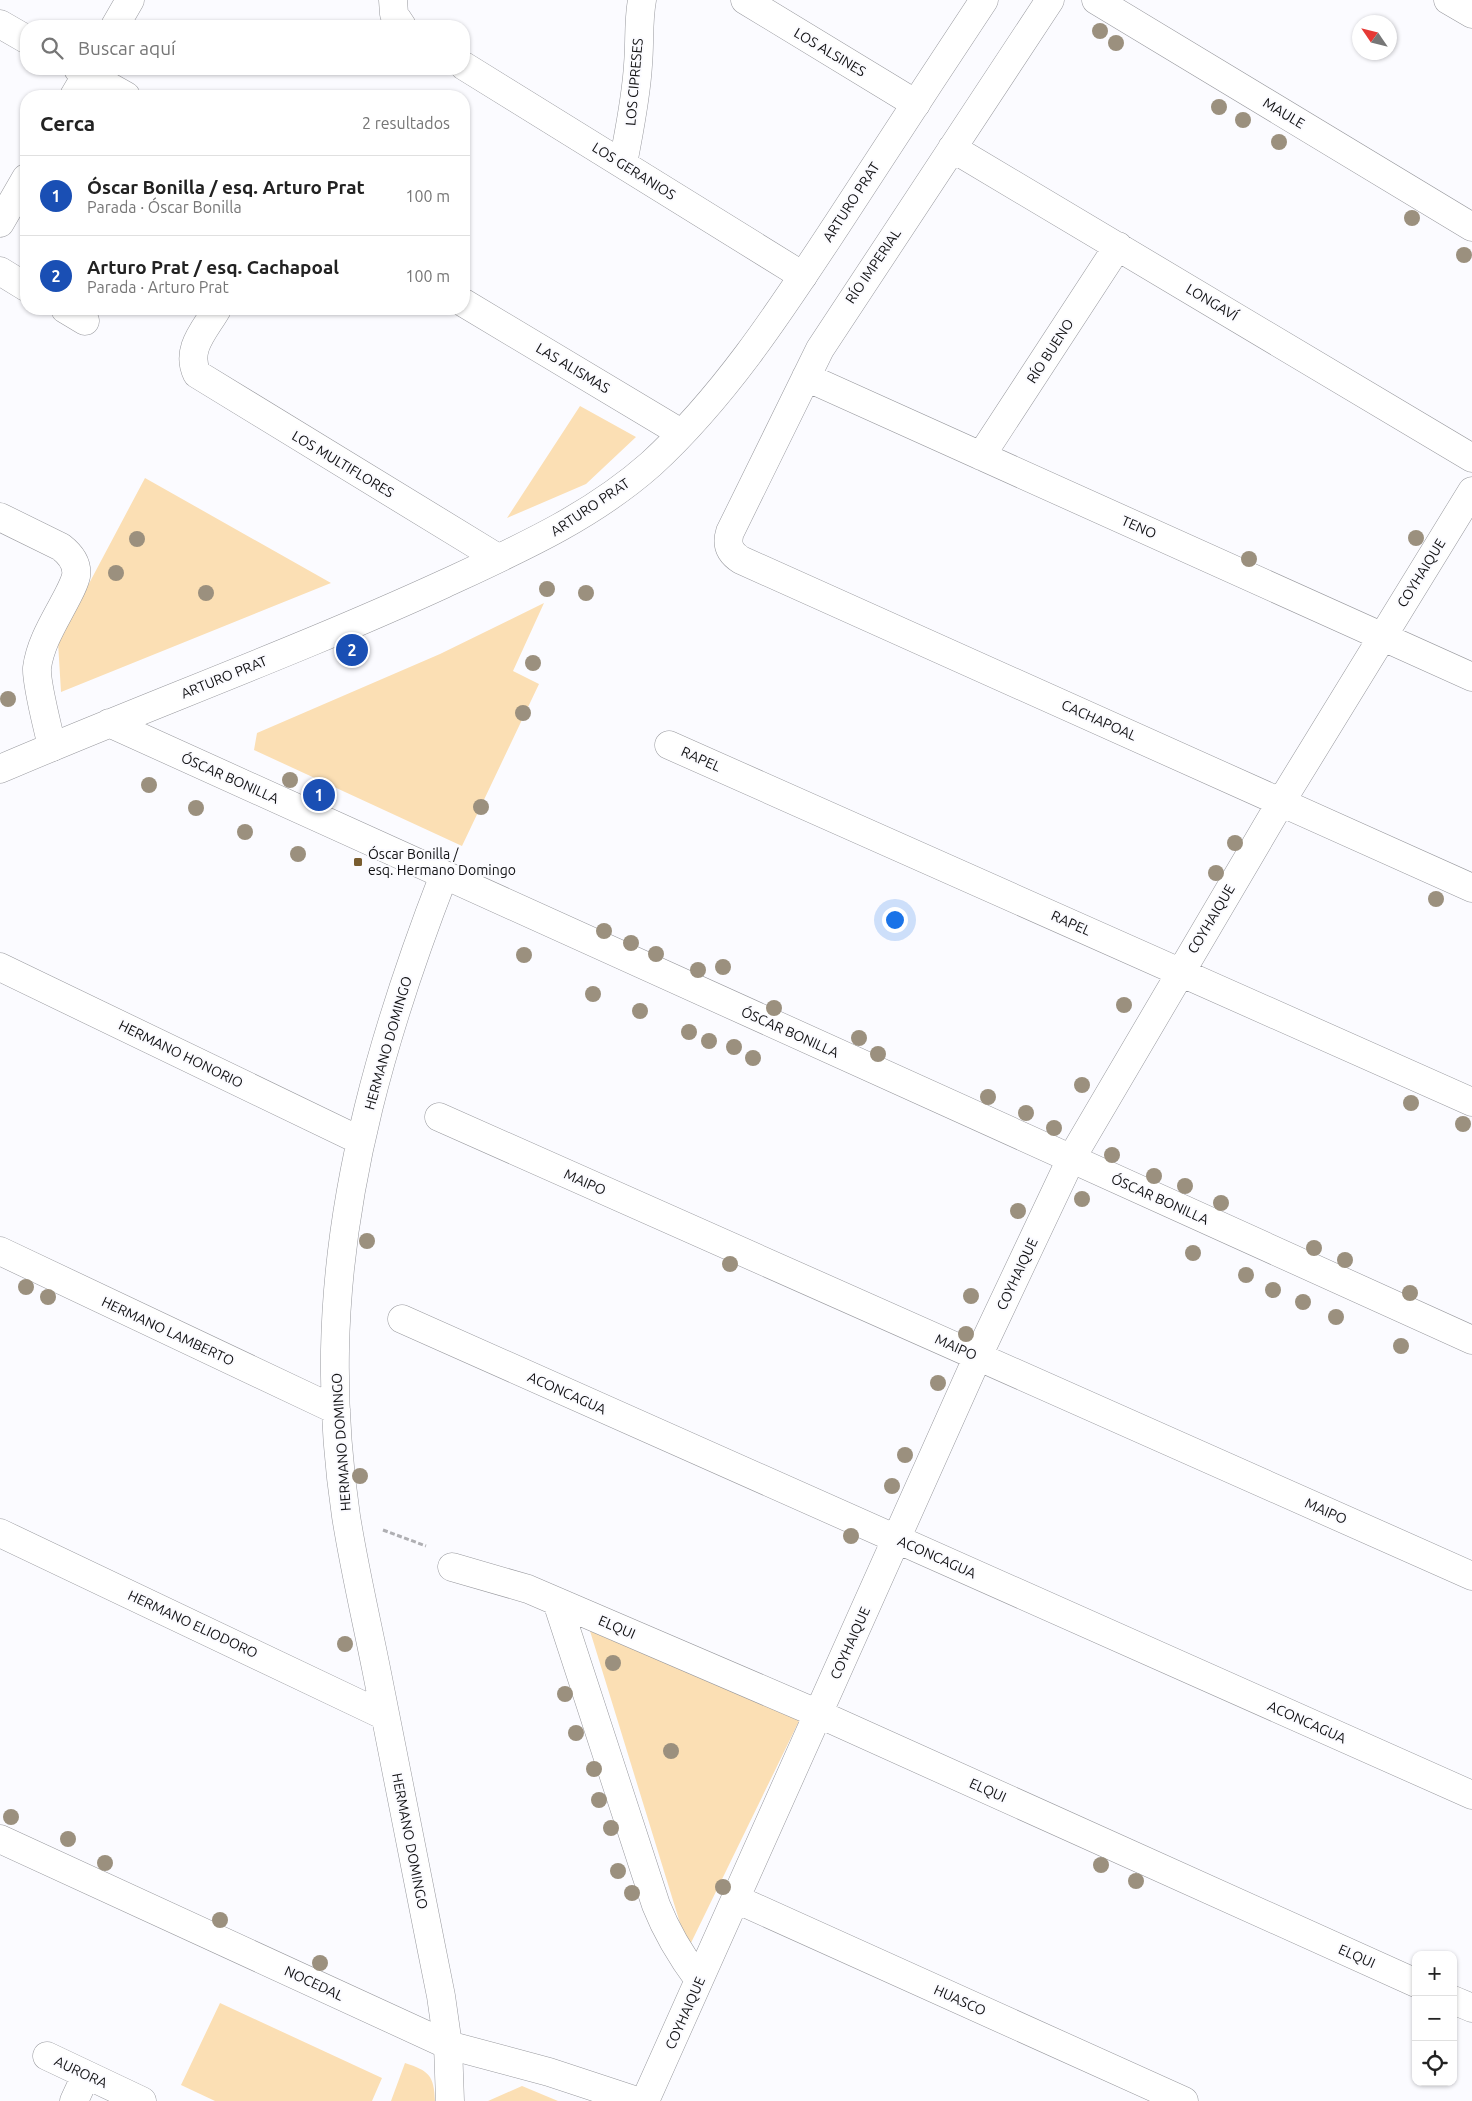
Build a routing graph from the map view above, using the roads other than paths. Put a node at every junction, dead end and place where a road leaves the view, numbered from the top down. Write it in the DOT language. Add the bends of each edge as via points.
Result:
graph roads {
  1 [pos="130,0"];
  2 [pos="642,0"];
  3 [pos="745,0"];
  4 [pos="984,0"];
  5 [pos="1050,0"];
  6 [pos="1096,0"];
  7 [pos="1448,0"];
  8 [pos="1472,14"];
  9 [pos="118,20"];
  10 [pos="0,24"];
  11 [pos="20,36"];
  12 [pos="470,70"];
  13 [pos="82,77"];
  14 [pos="112,90"];
  15 [pos="916,104"];
  16 [pos="952,148"];
  17 [pos="623,164"];
  18 [pos="20,188"];
  19 [pos="0,223"];
  20 [pos="1472,227"];
  21 [pos="1118,246"];
  22 [pos="0,272"];
  23 [pos="803,276"];
  24 [pos="20,284"];
  25 [pos="470,307"];
  26 [pos="213,315"];
  27 [pos="806,377"];
  28 [pos="681,433"];
  29 [pos="981,456"];
  30 [pos="1472,458"];
  31 [pos="1472,491"];
  32 [pos="0,517"];
  33 [pos="729,548"];
  34 [pos="498,558"];
  35 [pos="1382,637"];
  36 [pos="1472,677"];
  37 [pos="109,723"];
  38 [pos="670,745"];
  39 [pos="52,747"];
  40 [pos="0,769"];
  41 [pos="1281,802"];
  42 [pos="444,875"];
  43 [pos="1472,888"];
  44 [pos="0,967"];
  45 [pos="1180,972"];
  46 [pos="1472,1102"];
  47 [pos="439,1117"];
  48 [pos="361,1140"];
  49 [pos="1071,1159"];
  50 [pos="0,1251"];
  51 [pos="402,1319"];
  52 [pos="1472,1340"];
  53 [pos="978,1356"];
  54 [pos="336,1410"];
  55 [pos="0,1533"];
  56 [pos="896,1539"];
  57 [pos="452,1567"];
  58 [pos="1472,1576"];
  59 [pos="557,1602"];
  60 [pos="819,1714"];
  61 [pos="385,1716"];
  62 [pos="1472,1795"];
  63 [pos="0,1839"];
  64 [pos="736,1899"];
  65 [pos="699,1980"];
  66 [pos="1412,1981"];
  67 [pos="1457,2002"];
  68 [pos="1472,2008"];
  69 [pos="448,2045"];
  70 [pos="47,2056"];
  71 [pos="86,2075"];
  72 [pos="74,2101"];
  73 [pos="142,2101"];
  74 [pos="450,2101"];
  75 [pos="637,2101"];
  76 [pos="645,2101"];
  77 [pos="1184,2101"];
  1 -- 9 [label="street"];
  2 -- 17 [label="street, LOS CIPRESES" via="636,90"];
  3 -- 15 [label="street, LOS ALSINES"];
  4 -- 15 [label="street, ARTURO PRAT"];
  5 -- 16 [label="street, RÍO IMPERIAL"];
  6 -- 20 [label="street, MAULE"];
  7 -- 8 [label="street"];
  10 -- 11 [label="street"];
  12 -- 17 [label="street, LOS GERANIOS"];
  13 -- 14 [label="street"];
  15 -- 23 [label="street, ARTURO PRAT"];
  16 -- 21 [label="street, LONGAVÍ"];
  16 -- 27 [label="street, RÍO IMPERIAL" via="842,312"];
  17 -- 23 [label="street, LOS GERANIOS"];
  18 -- 19 [label="street"];
  21 -- 29 [label="street, RÍO BUENO"];
  21 -- 30 [label="street, LONGAVÍ"];
  22 -- 24 [label="street"];
  23 -- 28 [label="street, ARTURO PRAT" via="742,364"];
  25 -- 28 [label="street, LAS ALISMAS"];
  26 -- 34 [label="street, LOS MULTIFLORES" via="192,353 197,374"];
  27 -- 29 [label="street, TENO"];
  27 -- 33 [label="street, RÍO IMPERIAL" via="730,532"];
  28 -- 34 [label="street, ARTURO PRAT" via="650,464 584,514"];
  29 -- 35 [label="street, TENO"];
  31 -- 35 [label="street, COYHAIQUE"];
  32 -- 39 [label="street" via="61,547 75,563 76,575 49,630 37,670"];
  33 -- 41 [label="street, CACHAPOAL" via="741,560"];
  34 -- 37 [label="street, ARTURO PRAT" via="340,630"];
  35 -- 36 [label="street, TENO"];
  35 -- 41 [label="street, COYHAIQUE"];
  37 -- 39 [label="street, ARTURO PRAT"];
  37 -- 42 [label="street, ÓSCAR BONILLA"];
  38 -- 45 [label="street, RAPEL"];
  39 -- 40 [label="street, ARTURO PRAT"];
  41 -- 43 [label="street, CACHAPOAL"];
  41 -- 45 [label="street, COYHAIQUE"];
  42 -- 48 [label="street, HERMANO DOMINGO" via="394,1016"];
  42 -- 49 [label="street, ÓSCAR BONILLA"];
  44 -- 48 [label="street, HERMANO HONORIO"];
  45 -- 46 [label="street, RAPEL"];
  45 -- 49 [label="street, COYHAIQUE"];
  47 -- 53 [label="street, MAIPO"];
  48 -- 54 [label="street, HERMANO DOMINGO" via="338,1291"];
  49 -- 52 [label="street, ÓSCAR BONILLA"];
  49 -- 53 [label="street, COYHAIQUE"];
  50 -- 54 [label="street, HERMANO LAMBERTO"];
  51 -- 56 [label="street, ACONCAGUA"];
  53 -- 56 [label="street, COYHAIQUE"];
  53 -- 58 [label="street, MAIPO"];
  54 -- 61 [label="street, HERMANO DOMINGO" via="346,1516"];
  55 -- 61 [label="street, HERMANO ELIODORO"];
  56 -- 60 [label="street, COYHAIQUE"];
  56 -- 62 [label="street, ACONCAGUA"];
  57 -- 59 [label="street, ELQUI" via="499,1579"];
  59 -- 60 [label="street, ELQUI"];
  59 -- 65 [label="street" via="656,1905 668,1935"];
  60 -- 64 [label="street, COYHAIQUE"];
  60 -- 66 [label="street, ELQUI"];
  61 -- 69 [label="street, HERMANO DOMINGO"];
  63 -- 69 [label="street, NOCEDAL"];
  64 -- 65 [label="street, COYHAIQUE"];
  64 -- 77 [label="street, HUASCO"];
  65 -- 76 [label="street, COYHAIQUE"];
  67 -- 68 [label="street"];
  69 -- 74 [label="street, HERMANO DOMINGO"];
  69 -- 75 [label="street, NOCEDAL" via="549,2072"];
  70 -- 71 [label="street, AURORA"];
  71 -- 72 [label="street"];
  71 -- 73 [label="street, AURORA"];
}
